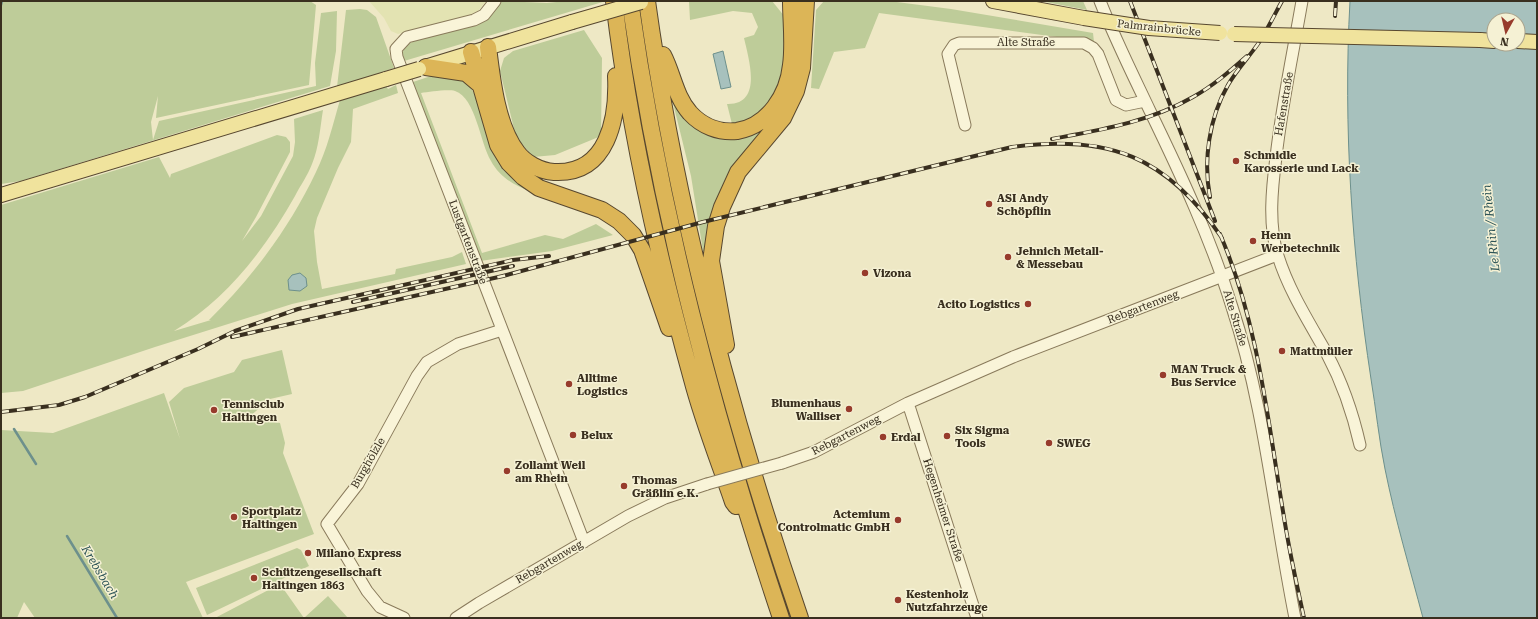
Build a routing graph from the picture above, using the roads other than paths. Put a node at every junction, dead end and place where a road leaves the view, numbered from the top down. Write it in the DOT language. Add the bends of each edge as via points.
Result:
graph roads {
  1 [pos="495,1"];
  2 [pos="614,1"];
  3 [pos="630,1"];
  4 [pos="806,1"];
  5 [pos="993,1"];
  6 [pos="1100,1"];
  7 [pos="1302,1"];
  8 [pos="648,4"];
  9 [pos="789,4"];
  10 [pos="617,28"];
  11 [pos="653,37"];
  12 [pos="1486,40"];
  13 [pos="1526,41"];
  14 [pos="1537,42"];
  15 [pos="488,47"];
  16 [pos="471,52"];
  17 [pos="422,68"];
  18 [pos="479,84"];
  19 [pos="1145,101"];
  20 [pos="965,126"];
  21 [pos="1,195"];
  22 [pos="1277,255"];
  23 [pos="1222,277"];
  24 [pos="502,330"];
  25 [pos="723,369"];
  26 [pos="692,380"];
  27 [pos="908,403"];
  28 [pos="1360,445"];
  29 [pos="751,527"];
  30 [pos="584,542"];
  31 [pos="404,618"];
  32 [pos="456,618"];
  33 [pos="781,618"];
  34 [pos="800,618"];
  35 [pos="978,618"];
  36 [pos="1295,618"];
  1 -- 24 [label="street, Lustgartenstraße" via="484,15 474,20 407,37 396,49 408,89"];
  2 -- 10 [label="highway"];
  3 -- 29 [label="highway" via="653,143 676,256"];
  4 -- 25 [label="highway" via="802,68 796,91 783,118 738,172 716,226 711,261 726,341"];
  5 -- 12 [label="main road, Palmrainbrücke, bridge" via="1149,28 1234,34"];
  6 -- 19 [label="street, Alte Straße"];
  7 -- 22 [label="street, Hafenstraße" via="1280,123 1272,187 1272,221"];
  8 -- 11 [label="highway"];
  8 -- 15 [label="main road, bridge" via="572,22"];
  9 -- 11 [label="highway" via="791,66 784,92 770,114 753,127 745,129 716,129 689,112 676,90 665,58"];
  10 -- 15 [label="highway" via="617,100 609,134 597,155 587,164 568,171 551,172 533,166 518,154 512,145 496,95"];
  10 -- 26 [label="highway" via="660,256"];
  11 -- 25 [label="highway" via="686,219"];
  13 -- 14 [label="main road"];
  15 -- 16 [label="main road"];
  16 -- 17 [label="main road"];
  16 -- 18 [label="highway"];
  17 -- 18 [label="highway" via="466,73"];
  17 -- 21 [label="main road, bridge"];
  18 -- 26 [label="highway" via="498,146 509,163 523,177 539,188 602,210 619,221 633,235 642,250 684,371"];
  19 -- 20 [label="street, Alte Straße" via="1126,105 1116,100 1100,58 1094,48 1084,43 959,43 954,45 948,54"];
  19 -- 23 [label="street, Alte Straße" via="1190,197"];
  22 -- 23 [label="street"];
  22 -- 28 [label="street, Hafenstraße" via="1296,301 1338,377"];
  23 -- 27 [label="street, Rebgartenweg" via="1068,335"];
  23 -- 36 [label="street, Alte Straße" via="1245,350 1254,390 1269,461 1279,537"];
  24 -- 30 [label="street, Lustgartenstraße"];
  24 -- 31 [label="street, Burghölzle" via="458,344 427,362 358,484 327,524 367,591 380,607"];
  25 -- 34 [label="highway" via="763,507"];
  26 -- 29 [label="highway" via="733,502"];
  27 -- 30 [label="street, Rebgartenweg, bridge" via="814,452 665,498"];
  27 -- 35 [label="street, Hegenheimer Straße"];
  29 -- 33 [label="highway"];
  30 -- 32 [label="street, Rebgartenweg"];
}
